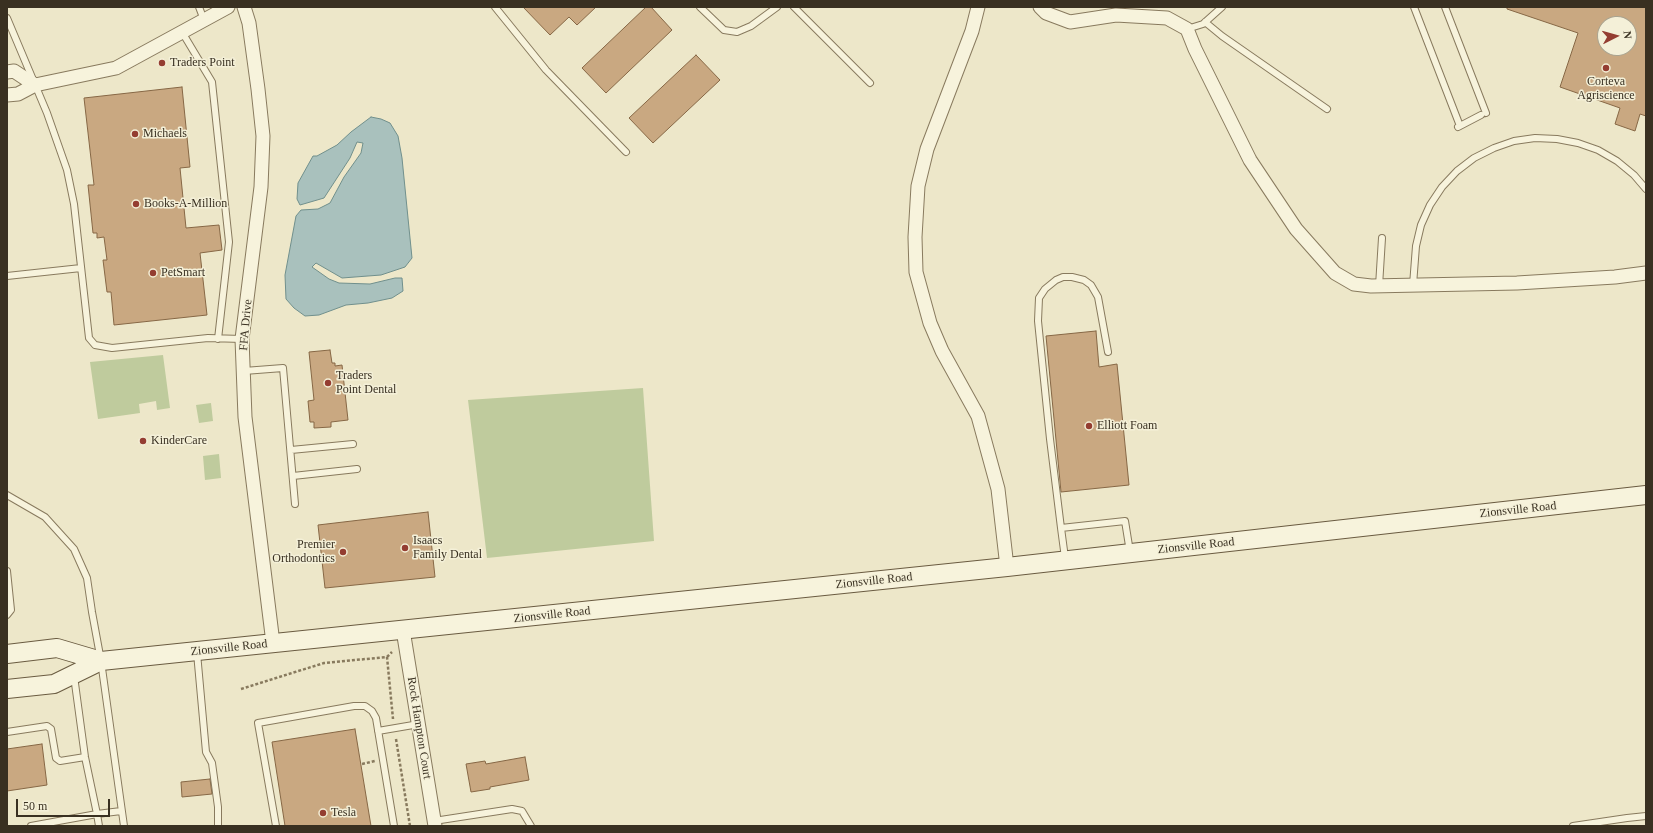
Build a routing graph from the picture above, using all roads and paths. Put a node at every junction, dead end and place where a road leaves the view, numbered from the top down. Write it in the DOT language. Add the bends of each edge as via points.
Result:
graph roads {
  1 [pos="199,7"];
  2 [pos="228,7"];
  3 [pos="244,7"];
  4 [pos="495,7"];
  5 [pos="700,7"];
  6 [pos="777,7"];
  7 [pos="794,7"];
  8 [pos="978,7"];
  9 [pos="1040,7"];
  10 [pos="1222,7"];
  11 [pos="1414,7"];
  12 [pos="1445,7"];
  13 [pos="7,18"];
  14 [pos="204,20"];
  15 [pos="1205,22"];
  16 [pos="1187,29"];
  17 [pos="182,32"];
  18 [pos="7,72"];
  19 [pos="870,83"];
  20 [pos="36,85"];
  21 [pos="7,95"];
  22 [pos="1327,109"];
  23 [pos="626,152"];
  24 [pos="1646,189"];
  25 [pos="1382,238"];
  26 [pos="81,268"];
  27 [pos="1646,273"];
  28 [pos="7,276"];
  29 [pos="1414,285"];
  30 [pos="1378,286"];
  31 [pos="218,338"];
  32 [pos="242,339"];
  33 [pos="1108,352"];
  34 [pos="244,371"];
  35 [pos="353,444"];
  36 [pos="291,450"];
  37 [pos="357,469"];
  38 [pos="293,476"];
  39 [pos="7,495"];
  40 [pos="1646,495"];
  41 [pos="295,504"];
  42 [pos="1061,528"];
  43 [pos="1130,553"];
  44 [pos="1065,560"];
  45 [pos="1007,567"];
  46 [pos="7,571"];
  47 [pos="7,614"];
  48 [pos="403,630"];
  49 [pos="273,643"];
  50 [pos="197,651"];
  51 [pos="392,652"];
  52 [pos="7,654"];
  53 [pos="387,657"];
  54 [pos="101,661"];
  55 [pos="74,674"];
  56 [pos="7,689"];
  57 [pos="241,689"];
  58 [pos="393,719"];
  59 [pos="419,724"];
  60 [pos="378,731"];
  61 [pos="7,732"];
  62 [pos="396,739"];
  63 [pos="85,757"];
  64 [pos="399,757"];
  65 [pos="395,758"];
  66 [pos="121,812"];
  67 [pos="97,814"];
  68 [pos="1646,816"];
  69 [pos="435,824"];
  70 [pos="31,826"];
  71 [pos="99,826"];
  72 [pos="124,826"];
  73 [pos="218,826"];
  74 [pos="276,826"];
  75 [pos="394,826"];
  76 [pos="410,826"];
  77 [pos="531,826"];
  78 [pos="1573,826"];
  1 -- 14 [label="lane"];
  2 -- 14 [label="street"];
  3 -- 32 [label="street, FFA Drive" via="250,30 263,136 261,187"];
  4 -- 23 [label="lane" via="546,70"];
  5 -- 6 [label="lane" via="724,30 737,32 751,26"];
  7 -- 19 [label="lane"];
  8 -- 45 [label="street" via="972,31 927,149 918,186 916,272 930,323 942,351 978,416 998,489"];
  9 -- 16 [label="street" via="1046,13 1070,22 1116,15 1167,18"];
  10 -- 15 [label="lane"];
  11 -- 12 [label="lane" via="1459,126 1483,114"];
  13 -- 20 [label="lane"];
  14 -- 17 [label="street"];
  15 -- 16 [label="lane"];
  15 -- 22 [label="lane"];
  16 -- 30 [label="street" via="1250,160 1296,229 1335,273 1354,284"];
  17 -- 20 [label="street" via="116,68"];
  17 -- 31 [label="lane" via="212,82 229,242"];
  18 -- 20 [label="street" via="14,71"];
  20 -- 21 [label="street" via="18,94"];
  20 -- 26 [label="lane" via="67,170 74,204"];
  24 -- 29 [label="lane" via="1617,161 1598,150 1578,143 1535,138 1514,141 1494,148 1474,158 1457,171 1430,205 1421,225 1416,246"];
  25 -- 30 [label="lane"];
  26 -- 28 [label="lane"];
  26 -- 31 [label="lane" via="90,338 95,344 112,348"];
  27 -- 29 [label="street" via="1524,282"];
  29 -- 30 [label="street"];
  31 -- 32 [label="lane"];
  32 -- 34 [label="street, FFA Drive"];
  33 -- 42 [label="lane" via="1098,297 1092,286 1084,280 1063,277 1045,289 1040,298 1038,321"];
  34 -- 36 [label="lane" via="284,368"];
  34 -- 49 [label="street, FFA Drive" via="245,417"];
  35 -- 36 [label="lane"];
  36 -- 38 [label="lane"];
  37 -- 38 [label="lane"];
  38 -- 41 [label="lane"];
  39 -- 54 [label="lane" via="45,517 74,549 87,578"];
  40 -- 43 [label="main road, Zionsville Road"];
  42 -- 43 [label="lane" via="1125,521"];
  42 -- 44 [label="lane"];
  43 -- 44 [label="main road, Zionsville Road"];
  44 -- 45 [label="main road, Zionsville Road"];
  45 -- 48 [label="main road, Zionsville Road"];
  46 -- 47 [label="lane" via="11,610"];
  48 -- 49 [label="main road, Zionsville Road"];
  48 -- 59 [label="street, Rock Hampton Court"];
  49 -- 50 [label="main road, Zionsville Road"];
  50 -- 54 [label="main road, Zionsville Road"];
  50 -- 73 [label="lane" via="206,752 212,763"];
  51 -- 53 [label="path"];
  52 -- 54 [label="main road, Zionsville Road" via="57,648"];
  53 -- 57 [label="path" via="324,663"];
  53 -- 58 [label="path"];
  54 -- 55 [label="main road, Zionsville Road"];
  54 -- 66 [label="lane"];
  55 -- 56 [label="main road, Zionsville Road" via="54,684"];
  55 -- 63 [label="lane"];
  59 -- 60 [label="lane"];
  59 -- 69 [label="street, Rock Hampton Court"];
  60 -- 74 [label="lane" via="376,718 365,706 258,723"];
  60 -- 75 [label="lane"];
  61 -- 63 [label="lane" via="47,726 52,729 56,758 60,760"];
  62 -- 64 [label="path"];
  63 -- 67 [label="lane"];
  64 -- 65 [label="path"];
  64 -- 76 [label="path"];
  66 -- 67 [label="lane"];
  66 -- 72 [label="lane"];
  67 -- 70 [label="lane"];
  67 -- 71 [label="lane"];
  68 -- 78 [label="lane"];
  69 -- 77 [label="lane" via="512,809 522,810"];
}
